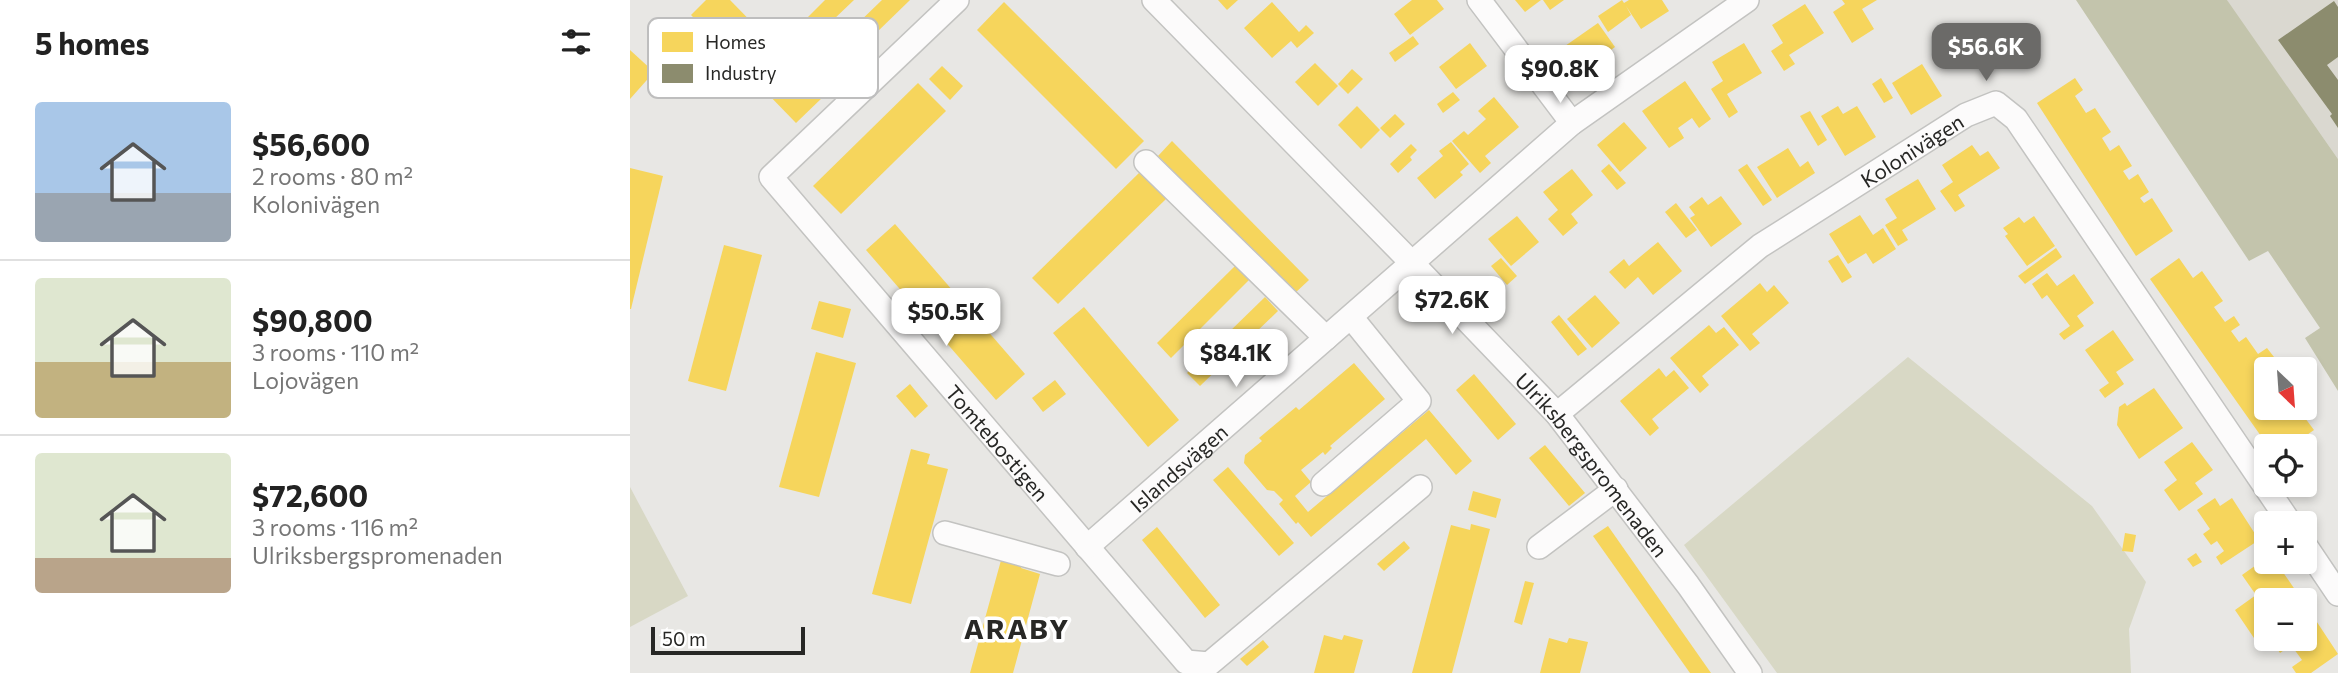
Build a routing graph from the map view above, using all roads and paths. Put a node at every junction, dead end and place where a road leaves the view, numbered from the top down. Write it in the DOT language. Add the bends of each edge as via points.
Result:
graph roads {
  1 [pos="957,0"];
  2 [pos="1154,0"];
  3 [pos="1479,0"];
  4 [pos="1747,0"];
  5 [pos="1722,7"];
  6 [pos="878,75"];
  7 [pos="854,98"];
  8 [pos="1572,123"];
  9 [pos="1146,162"];
  10 [pos="1412,263"];
  11 [pos="1351,317"];
  12 [pos="1326,338"];
  13 [pos="1557,414"];
  14 [pos="1323,484"];
  15 [pos="1420,487"];
  16 [pos="1616,489"];
  17 [pos="2282,511"];
  18 [pos="945,533"];
  19 [pos="1087,547"];
  20 [pos="1539,547"];
  21 [pos="2317,563"];
  22 [pos="1058,564"];
  23 [pos="2338,594"];
  24 [pos="1750,673"];
  1 -- 6 [label="street, Tomtebostigen"];
  2 -- 10 [label="street, Ulriksbergspromenaden"];
  3 -- 8 [label="street"];
  4 -- 5 [label="street, Islandsvägen"];
  5 -- 8 [label="street, Islandsvägen"];
  7 -- 19 [label="street, Tomtebostigen" via="771,177"];
  8 -- 10 [label="street, Islandsvägen"];
  9 -- 12 [label="street"];
  10 -- 11 [label="street, Islandsvägen"];
  10 -- 13 [label="street, Ulriksbergspromenaden"];
  11 -- 12 [label="street, Islandsvägen"];
  11 -- 14 [label="street" via="1419,401"];
  12 -- 19 [label="street, Islandsvägen"];
  13 -- 16 [label="street, Ulriksbergspromenaden"];
  13 -- 17 [label="street, Kolonivägen" via="1760,246 1966,115 1996,103 2017,119"];
  15 -- 19 [label="street" via="1209,664 1186,662"];
  16 -- 20 [label="street"];
  16 -- 24 [label="street, Ulriksbergspromenaden"];
  18 -- 22 [label="street"];
  21 -- 23 [label="street"];
}
